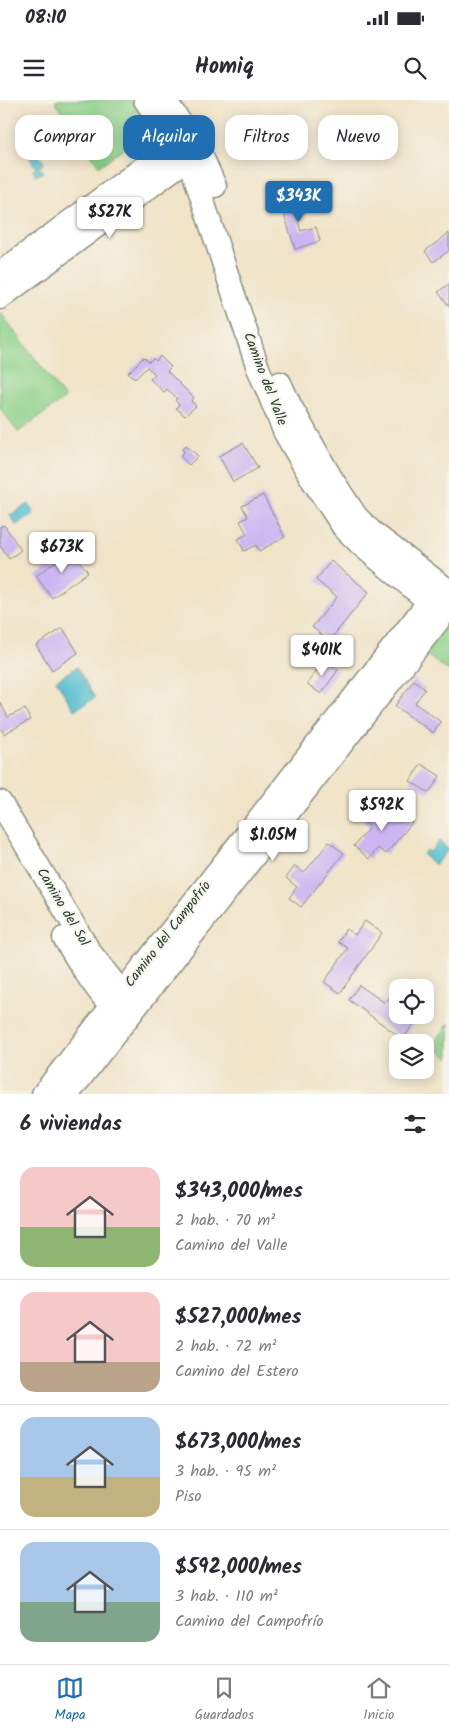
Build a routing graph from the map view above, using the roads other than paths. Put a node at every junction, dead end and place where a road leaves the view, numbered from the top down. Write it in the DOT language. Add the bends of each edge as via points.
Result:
graph roads {
  1 [pos="145,100"];
  2 [pos="165,100"];
  3 [pos="158,115"];
  4 [pos="172,115"];
  5 [pos="168,160"];
  6 [pos="171,160"];
  7 [pos="190,160"];
  8 [pos="0,273"];
  9 [pos="0,298"];
  10 [pos="444,602"];
  11 [pos="0,802"];
  12 [pos="0,832"];
  13 [pos="124,1006"];
  14 [pos="43,1094"];
  15 [pos="68,1094"];
  1 -- 3 [label="street, Camino del Valle"];
  2 -- 4 [label="street, Camino del Valle"];
  5 -- 8 [label="street"];
  6 -- 9 [label="street"];
  7 -- 10 [label="street, Camino del Valle" via="258,368 285,433 344,528 361,545"];
  10 -- 13 [label="street, Camino del Campofrío"];
  11 -- 13 [label="street, Camino del Sol"];
  12 -- 13 [label="street, Camino del Sol" via="83,970"];
  13 -- 14 [label="street, Camino del Campofrío"];
  13 -- 15 [label="street, Camino del Campofrío"];
}
